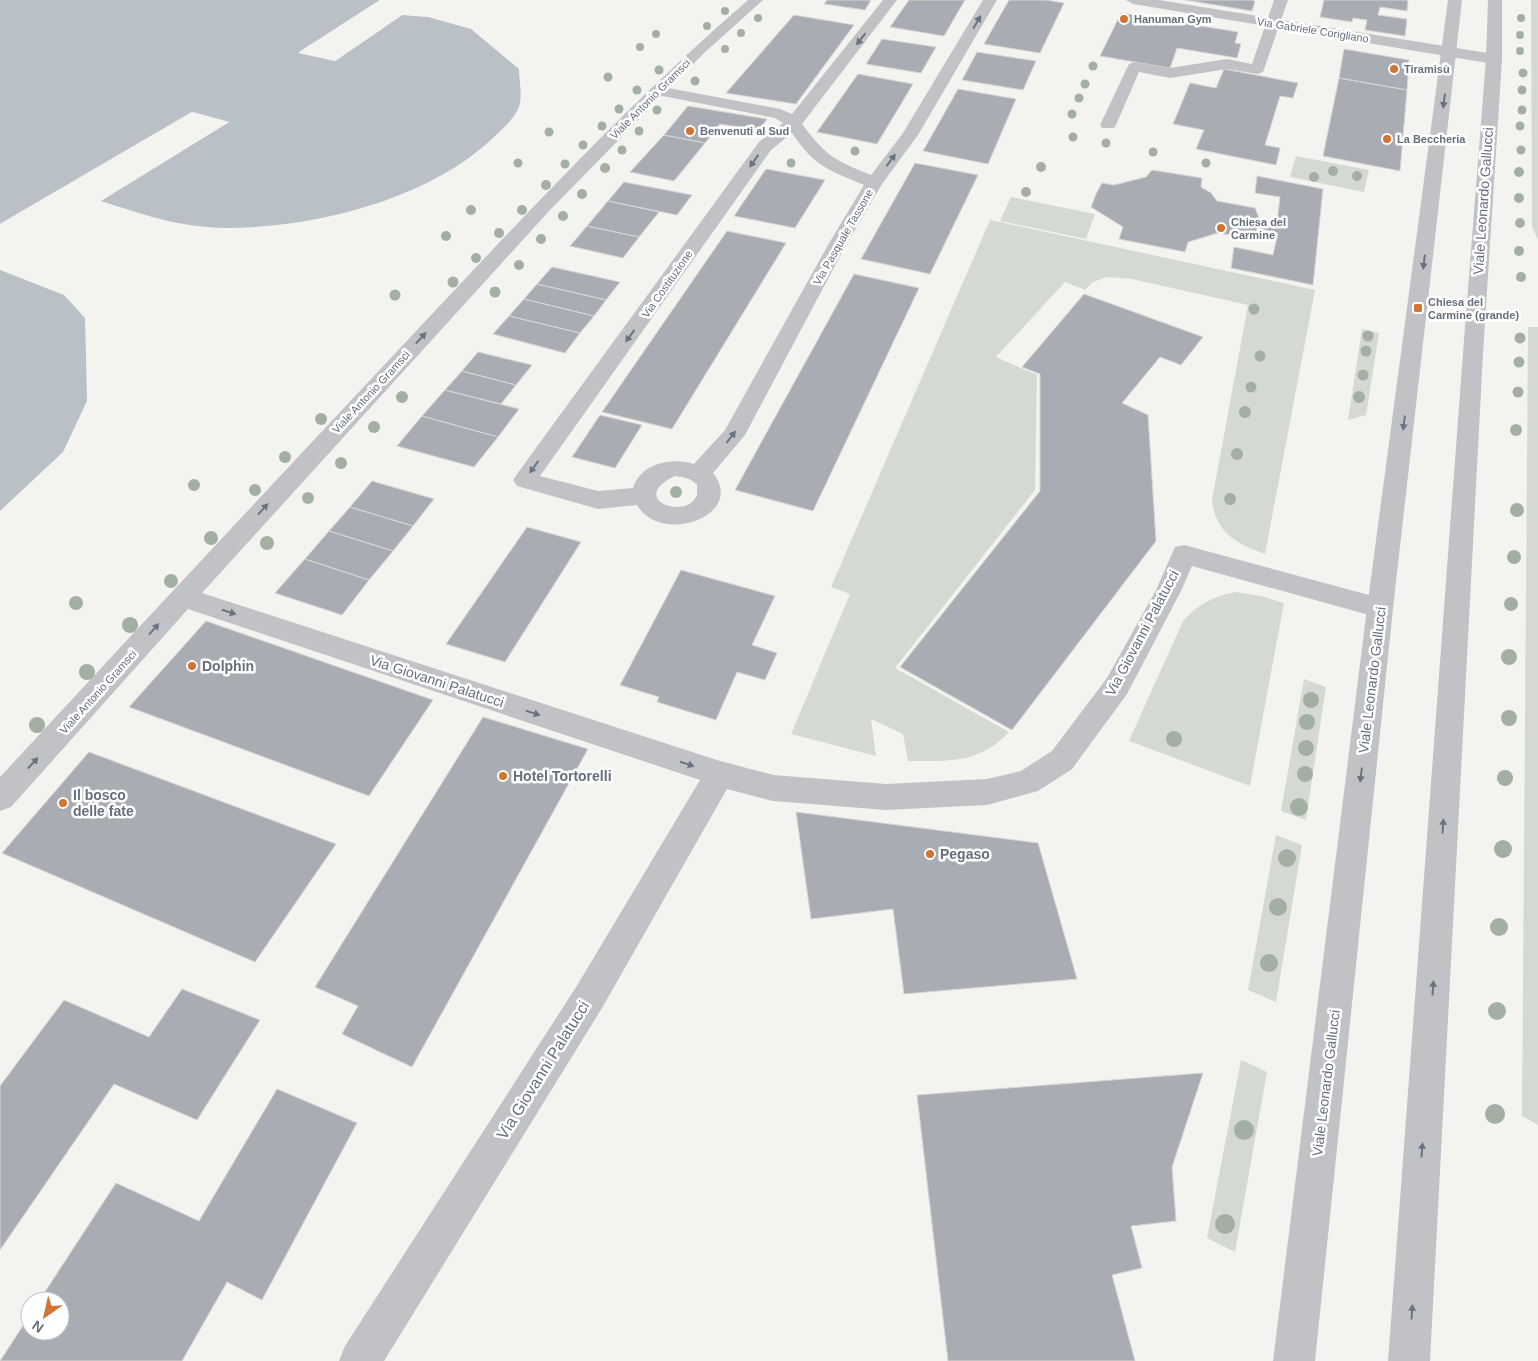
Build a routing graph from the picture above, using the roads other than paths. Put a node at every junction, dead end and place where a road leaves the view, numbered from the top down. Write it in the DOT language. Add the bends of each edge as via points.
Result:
graph roads {
  1 [pos="756,0"];
  2 [pos="890,0"];
  3 [pos="990,0"];
  4 [pos="1133,0"];
  5 [pos="1281,0"];
  6 [pos="1455,0"];
  7 [pos="1495,0"];
  8 [pos="1274,23"];
  9 [pos="1449,52"];
  10 [pos="1494,59"];
  11 [pos="658,92"];
  12 [pos="794,123"];
  13 [pos="1108,125"];
  14 [pos="874,183"];
  15 [pos="699,473"];
  16 [pos="642,496"];
  17 [pos="183,597"];
  18 [pos="1380,608"];
  19 [pos="720,774"];
  20 [pos="0,798"];
  21 [pos="360,1361"];
  22 [pos="1294,1361"];
  23 [pos="1409,1361"];
  1 -- 11 [label="street, Viale Antonio Gramsci" via="698,50"];
  2 -- 12 [label="street, Via Costituzione, one-way"];
  14 -- 3 [label="street, Via Pasquale Tassone, one-way" via="910,135"];
  4 -- 8 [label="street, Via Gabriele Corigliano"];
  5 -- 8 [label="street"];
  6 -- 9 [label="street, Viale Leonardo Gallucci"];
  7 -- 10 [label="street, Viale Leonardo Gallucci"];
  8 -- 9 [label="street, Via Gabriele Corigliano"];
  8 -- 13 [label="street" via="1258,69 1227,64 1170,73 1134,67"];
  9 -- 10 [label="street, Via Gabriele Corigliano"];
  9 -- 18 [label="street, Viale Leonardo Gallucci, one-way"];
  23 -- 10 [label="street, Viale Leonardo Gallucci, one-way" via="1472,353"];
  11 -- 12 [label="street" via="771,111 788,117"];
  17 -- 11 [label="street, Viale Antonio Gramsci, one-way" via="537,213"];
  12 -- 14 [label="street" via="818,155"];
  12 -- 16 [label="street, Via Costituzione, one-way" via="765,146 525,480 598,500"];
  15 -- 14 [label="street, Via Pasquale Tassone, one-way" via="734,436"];
  15 -- 16 [label="street" via="672,468 659,472 647,482"];
  15 -- 16 [label="street" via="708,481 710,490 708,500 693,513 681,516 660,514 646,504"];
  17 -- 19 [label="street, Via Giovanni Palatucci, one-way"];
  20 -- 17 [label="street, Viale Antonio Gramsci, one-way"];
  18 -- 19 [label="street, Via Giovanni Palatucci" via="1184,554 1117,686 1062,760 1028,782 987,792 886,797 773,788"];
  18 -- 22 [label="street, Viale Leonardo Gallucci, one-way"];
  19 -- 21 [label="street, Via Giovanni Palatucci" via="590,996"];
}
